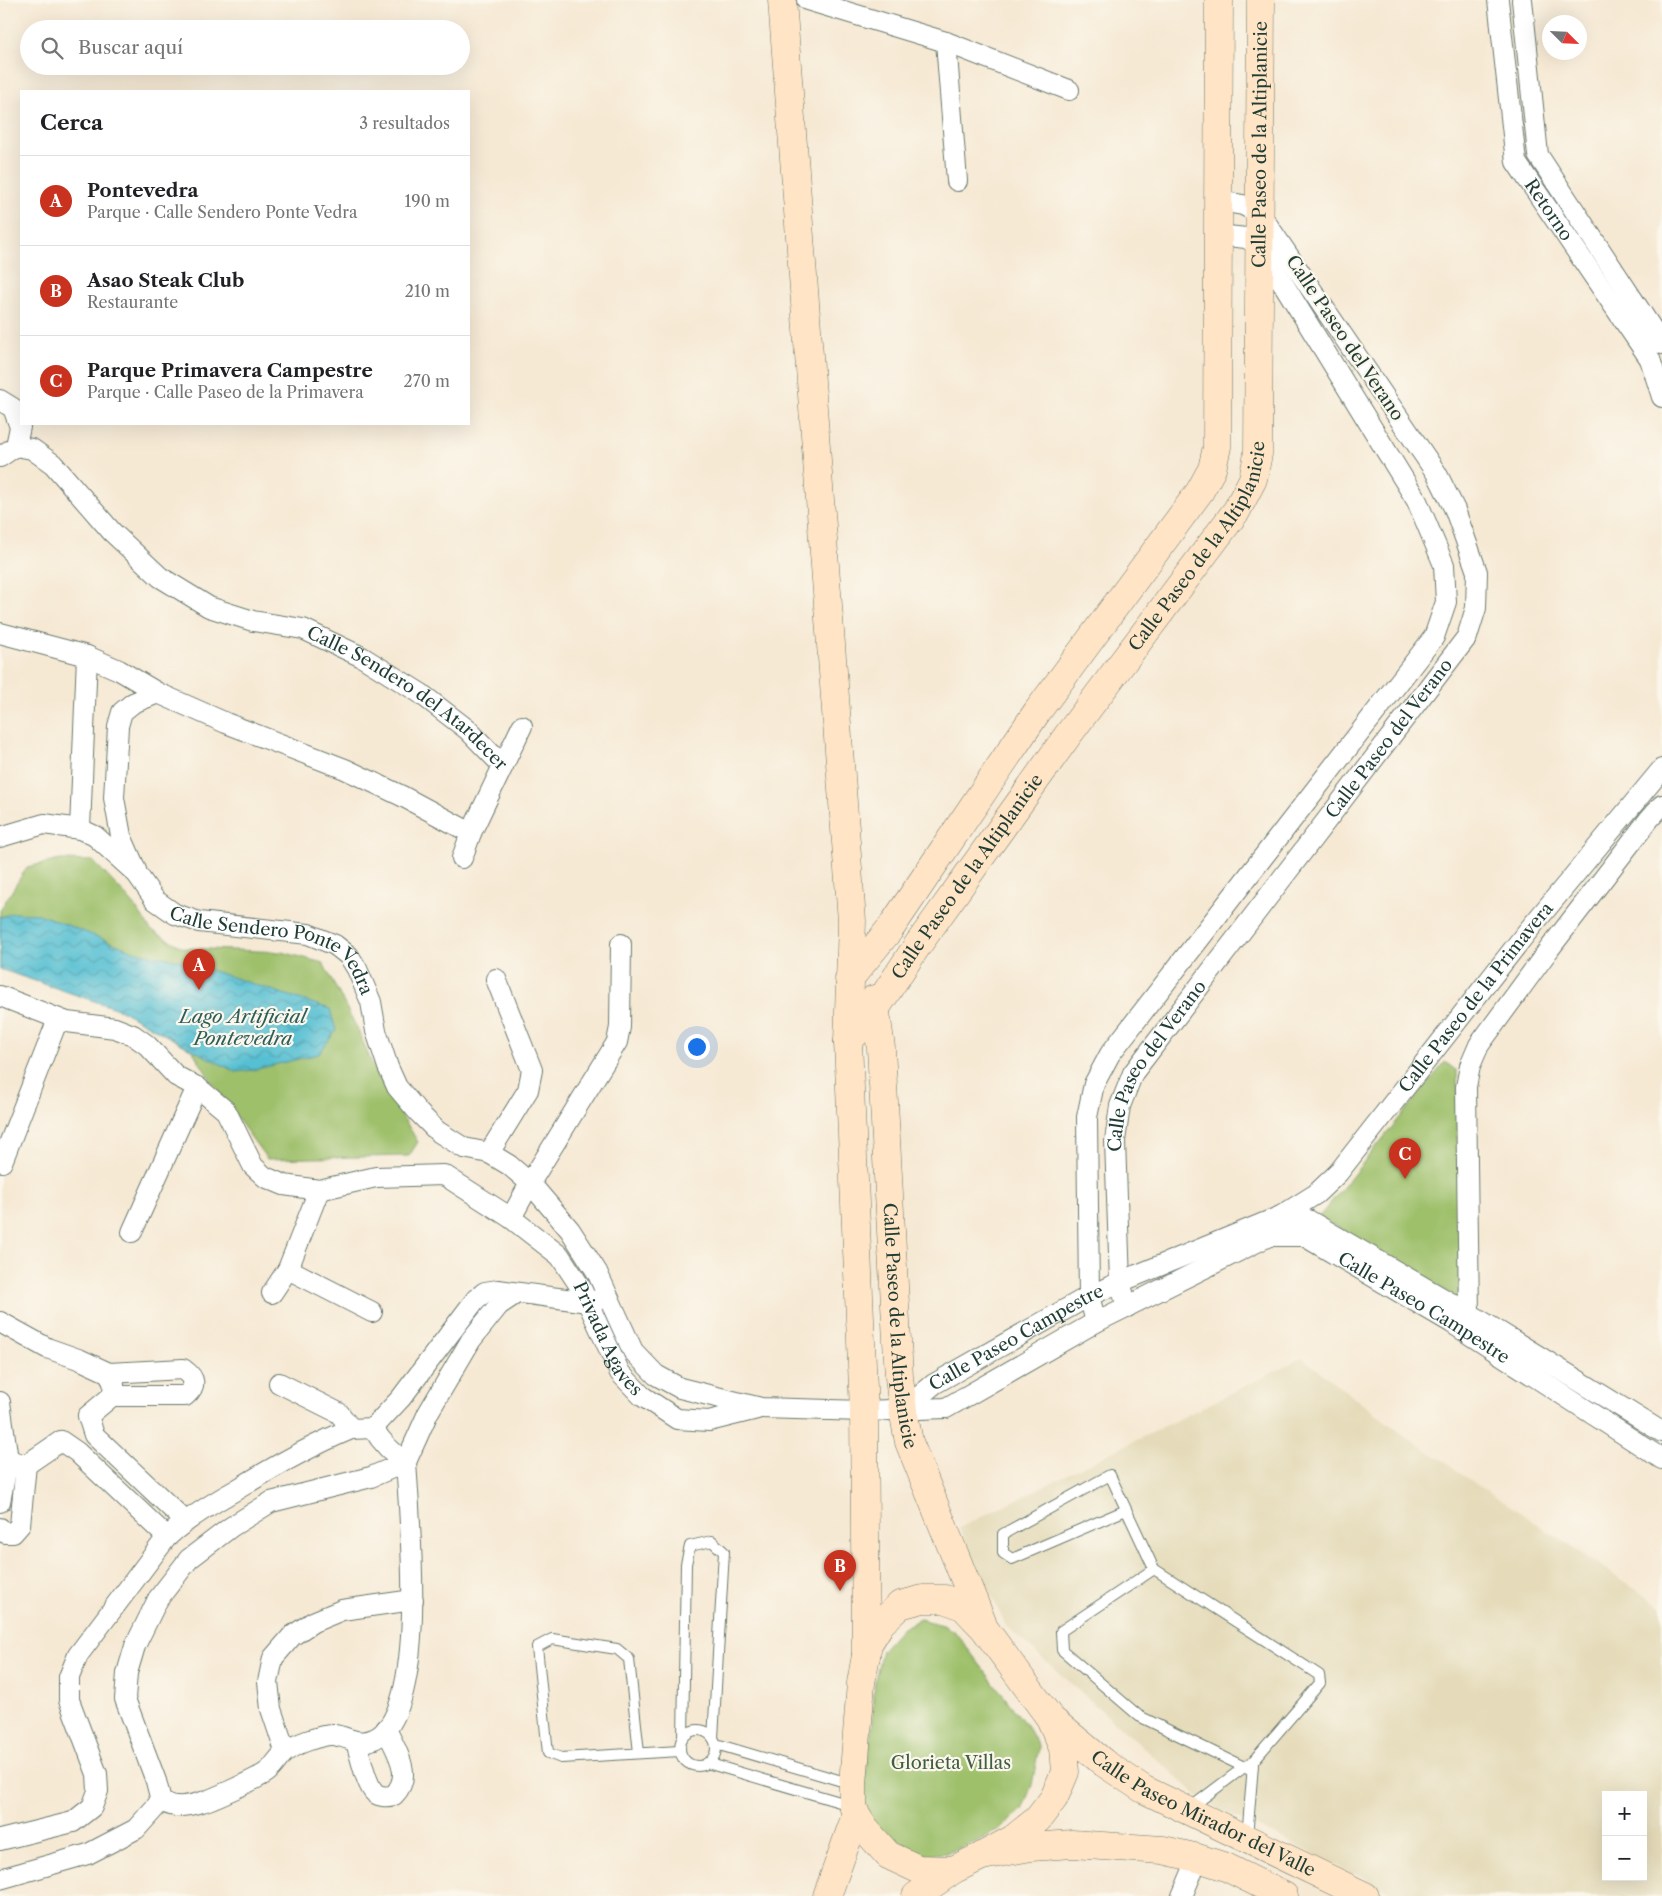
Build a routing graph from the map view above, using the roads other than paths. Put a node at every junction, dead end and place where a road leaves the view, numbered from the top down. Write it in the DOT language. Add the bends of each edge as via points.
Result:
graph roads {
  1 [pos="782,0"];
  2 [pos="807,0"];
  3 [pos="1220,0"];
  4 [pos="1261,0"];
  5 [pos="1498,0"];
  6 [pos="1522,0"];
  7 [pos="946,42"];
  8 [pos="1069,90"];
  9 [pos="956,181"];
  10 [pos="1218,201"];
  11 [pos="1260,214"];
  12 [pos="1218,235"];
  13 [pos="1260,246"];
  14 [pos="1662,344"];
  15 [pos="1662,397"];
  16 [pos="0,400"];
  17 [pos="8,452"];
  18 [pos="1443,485"];
  19 [pos="1417,501"];
  20 [pos="0,633"];
  21 [pos="87,656"];
  22 [pos="158,692"];
  23 [pos="1037,712"];
  24 [pos="522,726"];
  25 [pos="1068,735"];
  26 [pos="503,766"];
  27 [pos="1662,769"];
  28 [pos="1296,815"];
  29 [pos="1658,816"];
  30 [pos="80,828"];
  31 [pos="1319,830"];
  32 [pos="472,833"];
  33 [pos="0,837"];
  34 [pos="462,858"];
  35 [pos="137,874"];
  36 [pos="1527,932"];
  37 [pos="621,944"];
  38 [pos="1550,948"];
  39 [pos="1189,955"];
  40 [pos="857,970"];
  41 [pos="1212,971"];
  42 [pos="496,979"];
  43 [pos="0,996"];
  44 [pos="876,1008"];
  45 [pos="58,1019"];
  46 [pos="848,1042"];
  47 [pos="196,1087"];
  48 [pos="464,1148"];
  49 [pos="489,1152"];
  50 [pos="2,1162"];
  51 [pos="444,1175"];
  52 [pos="530,1183"];
  53 [pos="319,1190"];
  54 [pos="1281,1216"];
  55 [pos="511,1218"];
  56 [pos="132,1232"];
  57 [pos="288,1268"];
  58 [pos="1120,1282"];
  59 [pos="272,1293"];
  60 [pos="517,1293"];
  61 [pos="1089,1296"];
  62 [pos="610,1297"];
  63 [pos="588,1302"];
  64 [pos="1127,1307"];
  65 [pos="372,1312"];
  66 [pos="0,1322"];
  67 [pos="1096,1322"];
  68 [pos="1473,1324"];
  69 [pos="109,1373"];
  70 [pos="279,1383"];
  71 [pos="112,1396"];
  72 [pos="0,1402"];
  73 [pos="761,1408"];
  74 [pos="903,1410"];
  75 [pos="864,1411"];
  76 [pos="373,1428"];
  77 [pos="350,1429"];
  78 [pos="1662,1432"];
  79 [pos="1662,1459"];
  80 [pos="17,1462"];
  81 [pos="406,1462"];
  82 [pos="0,1502"];
  83 [pos="1126,1510"];
  84 [pos="185,1521"];
  85 [pos="0,1528"];
  86 [pos="167,1537"];
  87 [pos="1154,1569"];
  88 [pos="413,1600"];
  89 [pos="984,1628"];
  90 [pos="866,1656"];
  91 [pos="1050,1718"];
  92 [pos="386,1729"];
  93 [pos="683,1737"];
  94 [pos="714,1741"];
  95 [pos="356,1742"];
  96 [pos="286,1751"];
  97 [pos="680,1751"];
  98 [pos="639,1753"];
  99 [pos="707,1763"];
  100 [pos="1248,1769"];
  101 [pos="161,1801"];
  102 [pos="854,1802"];
  103 [pos="1187,1810"];
  104 [pos="1247,1839"];
  105 [pos="0,1840"];
  106 [pos="982,1856"];
  107 [pos="1198,1858"];
  108 [pos="953,1870"];
  109 [pos="0,1879"];
  110 [pos="828,1896"];
  111 [pos="916,1896"];
  112 [pos="1182,1896"];
  113 [pos="1284,1896"];
  114 [pos="1365,1896"];
  1 -- 40 [label="main road"];
  2 -- 7 [label="street"];
  3 -- 10 [label="main road, Calle Paseo de la Altiplanicie"];
  4 -- 11 [label="main road, Calle Paseo de la Altiplanicie"];
  5 -- 15 [label="street, Retorno" via="1516,162 1650,359"];
  6 -- 14 [label="street" via="1538,155"];
  7 -- 8 [label="street"];
  7 -- 9 [label="street"];
  10 -- 11 [label="street" via="1244,206"];
  10 -- 12 [label="main road, Calle Paseo de la Altiplanicie"];
  11 -- 13 [label="main road, Calle Paseo de la Altiplanicie"];
  11 -- 18 [label="street, Calle Paseo del Verano"];
  12 -- 13 [label="street" via="1246,238"];
  12 -- 23 [label="main road, Calle Paseo de la Altiplanicie" via="1217,447 1212,469 1200,490"];
  13 -- 19 [label="street, Calle Paseo del Verano"];
  13 -- 25 [label="main road, Calle Paseo de la Altiplanicie" via="1258,454 1253,479 1237,510"];
  16 -- 17 [label="street" via="13,408 20,426"];
  17 -- 26 [label="street, Calle Sendero del Atardecer" via="32,449 53,464 112,532 160,578 209,607 254,621 302,629 362,657 420,693 468,730"];
  18 -- 19 [label="street"];
  18 -- 31 [label="street, Calle Paseo del Verano" via="1477,572 1476,608 1467,637"];
  19 -- 28 [label="street, Calle Paseo del Verano" via="1444,565 1446,602 1434,637"];
  20 -- 21 [label="street"];
  21 -- 22 [label="street"];
  21 -- 30 [label="street"];
  22 -- 32 [label="street" via="226,723 344,769"];
  22 -- 35 [label="street" via="133,702 122,712 118,726 114,798 122,836"];
  23 -- 25 [label="main road"];
  23 -- 40 [label="main road, Calle Paseo de la Altiplanicie" via="890,929"];
  24 -- 26 [label="street"];
  25 -- 44 [label="main road, Calle Paseo de la Altiplanicie"];
  26 -- 32 [label="street, Calle Sendero del Atardecer"];
  27 -- 36 [label="street, Calle Paseo de la Primavera"];
  28 -- 31 [label="street"];
  28 -- 39 [label="street, Calle Paseo del Verano"];
  29 -- 38 [label="street, Calle Paseo de la Primavera"];
  30 -- 33 [label="street, Calle Sendero Ponte Vedra" via="44,824"];
  30 -- 35 [label="street, Calle Sendero Ponte Vedra" via="95,836"];
  31 -- 41 [label="street, Calle Paseo del Verano"];
  32 -- 34 [label="street, Calle Sendero del Atardecer"];
  35 -- 48 [label="street, Calle Sendero Ponte Vedra" via="156,900 174,914 199,922 308,934 335,945 349,956 371,1002 376,1031 397,1087 437,1131"];
  36 -- 38 [label="street"];
  36 -- 54 [label="street, Calle Paseo de la Primavera" via="1338,1173 1316,1194"];
  37 -- 52 [label="street" via="617,1042"];
  38 -- 68 [label="street, Calle Paseo de la Primavera" via="1479,1045 1470,1066 1466,1087"];
  39 -- 41 [label="street"];
  39 -- 61 [label="street, Calle Paseo del Verano" via="1110,1054 1094,1084 1086,1117"];
  40 -- 44 [label="main road, Calle Paseo de la Altiplanicie"];
  40 -- 46 [label="main road, Calle Paseo de la Altiplanicie"];
  41 -- 58 [label="street, Calle Paseo del Verano" via="1133,1073 1120,1106 1115,1141"];
  42 -- 49 [label="street" via="532,1070 528,1090"];
  43 -- 45 [label="street"];
  44 -- 46 [label="main road, Calle Paseo de la Altiplanicie"];
  44 -- 74 [label="main road, Calle Paseo de la Altiplanicie"];
  45 -- 47 [label="street" via="115,1028 133,1035 176,1076"];
  45 -- 50 [label="street"];
  46 -- 75 [label="main road, Calle Paseo de la Altiplanicie"];
  47 -- 53 [label="street" via="226,1111 253,1166 265,1177 284,1185"];
  47 -- 56 [label="street"];
  48 -- 49 [label="street, Calle Sendero Ponte Vedra"];
  48 -- 51 [label="street" via="454,1153"];
  49 -- 52 [label="street, Calle Sendero Ponte Vedra"];
  51 -- 53 [label="street" via="376,1177"];
  51 -- 55 [label="street"];
  52 -- 55 [label="street"];
  52 -- 62 [label="street, Privada Agaves" via="570,1230"];
  53 -- 57 [label="street"];
  54 -- 58 [label="street, Calle Paseo Campestre"];
  54 -- 68 [label="street, Calle Paseo Campestre" via="1308,1220"];
  55 -- 63 [label="street, Privada Agaves" via="560,1256"];
  57 -- 59 [label="street"];
  57 -- 65 [label="street"];
  58 -- 61 [label="street, Calle Paseo Campestre"];
  58 -- 64 [label="street, Calle Paseo del Verano"];
  60 -- 63 [label="street"];
  60 -- 76 [label="street" via="498,1290 485,1292 476,1299 401,1398"];
  60 -- 81 [label="street" via="498,1305 471,1340 428,1413"];
  61 -- 67 [label="street, Calle Paseo del Verano"];
  61 -- 74 [label="street, Calle Paseo Campestre" via="934,1384"];
  62 -- 63 [label="street"];
  62 -- 73 [label="street, Privada Agaves" via="633,1351 656,1375 680,1388"];
  63 -- 73 [label="street, Privada Agaves" via="620,1373 660,1409 677,1419 709,1421"];
  64 -- 67 [label="street, Calle Paseo Campestre"];
  64 -- 68 [label="street, Calle Paseo Campestre" via="1268,1236 1304,1236"];
  66 -- 69 [label="street" via="47,1348"];
  67 -- 74 [label="street, Calle Paseo Campestre" via="946,1408"];
  68 -- 78 [label="street, Calle Paseo Campestre"];
  68 -- 79 [label="street, Calle Paseo Campestre"];
  69 -- 71 [label="street" via="114,1385"];
  69 -- 71 [label="street" via="183,1370 192,1375 194,1382 192,1390 185,1396"];
  70 -- 77 [label="street" via="339,1413"];
  71 -- 84 [label="street" via="88,1416 94,1435"];
  72 -- 80 [label="street"];
  73 -- 75 [label="street, Privada Agaves"];
  74 -- 75 [label="street, Privada Agaves"];
  74 -- 89 [label="main road, Calle Paseo de la Altiplanicie" via="909,1442"];
  75 -- 90 [label="main road, Calle Paseo de la Altiplanicie"];
  76 -- 77 [label="street"];
  76 -- 81 [label="street" via="392,1454"];
  77 -- 84 [label="street" via="319,1442"];
  80 -- 82 [label="street"];
  80 -- 85 [label="street" via="20,1525 13,1532 6,1533"];
  80 -- 86 [label="street" via="60,1441 77,1452"];
  81 -- 88 [label="street"];
  81 -- 101 [label="street" via="371,1477 271,1502 189,1559 158,1599 135,1646 127,1673 125,1698"];
  83 -- 83 [label="lane" via="1110,1476 1003,1534 1003,1552 1012,1559"];
  83 -- 87 [label="lane"];
  84 -- 86 [label="street"];
  86 -- 105 [label="street" via="78,1655 70,1677 69,1700 97,1774 98,1791 92,1807 73,1822"];
  87 -- 100 [label="lane" via="1319,1675 1320,1683"];
  87 -- 100 [label="lane" via="1061,1631 1062,1650 1139,1716"];
  88 -- 92 [label="street" via="406,1684"];
  88 -- 96 [label="street" via="342,1610 292,1636 273,1658 268,1682 271,1709"];
  89 -- 90 [label="main road" via="964,1608 945,1599 922,1599 900,1605 881,1623 868,1644"];
  89 -- 91 [label="main road"];
  90 -- 102 [label="main road" via="861,1683"];
  91 -- 103 [label="main road, Calle Paseo Mirador del Valle" via="1104,1763 1143,1789"];
  91 -- 106 [label="main road" via="1063,1748 1065,1772 1054,1798 1038,1819 1013,1839"];
  92 -- 95 [label="street" via="375,1738"];
  92 -- 95 [label="street" via="405,1772 401,1788 394,1795 375,1793"];
  93 -- 94 [label="lane" via="688,1732 702,1730 708,1732"];
  93 -- 94 [label="lane" via="686,1564 690,1546 712,1541 724,1552"];
  93 -- 97 [label="lane"];
  94 -- 99 [label="lane" via="716,1752"];
  94 -- 102 [label="lane"];
  95 -- 96 [label="street" via="333,1735 316,1738"];
  96 -- 101 [label="street" via="266,1773 203,1802 176,1806"];
  97 -- 98 [label="lane"];
  97 -- 99 [label="lane" via="687,1763 694,1766"];
  98 -- 98 [label="lane" via="561,1758 548,1753 537,1647 552,1639 617,1649 629,1659"];
  99 -- 102 [label="lane"];
  100 -- 103 [label="lane"];
  100 -- 104 [label="lane"];
  101 -- 109 [label="street" via="136,1829 88,1854"];
  102 -- 108 [label="main road" via="865,1829 888,1856 918,1869"];
  102 -- 110 [label="main road"];
  103 -- 104 [label="main road, Calle Paseo Mirador del Valle"];
  104 -- 114 [label="main road, Calle Paseo Mirador del Valle"];
  106 -- 107 [label="main road, Calle Paseo Mirador del Valle" via="1030,1847 1072,1844 1163,1850"];
  106 -- 108 [label="main road"];
  107 -- 112 [label="street"];
  107 -- 113 [label="main road, Calle Paseo Mirador del Valle" via="1226,1867"];
  108 -- 111 [label="main road"];
}
